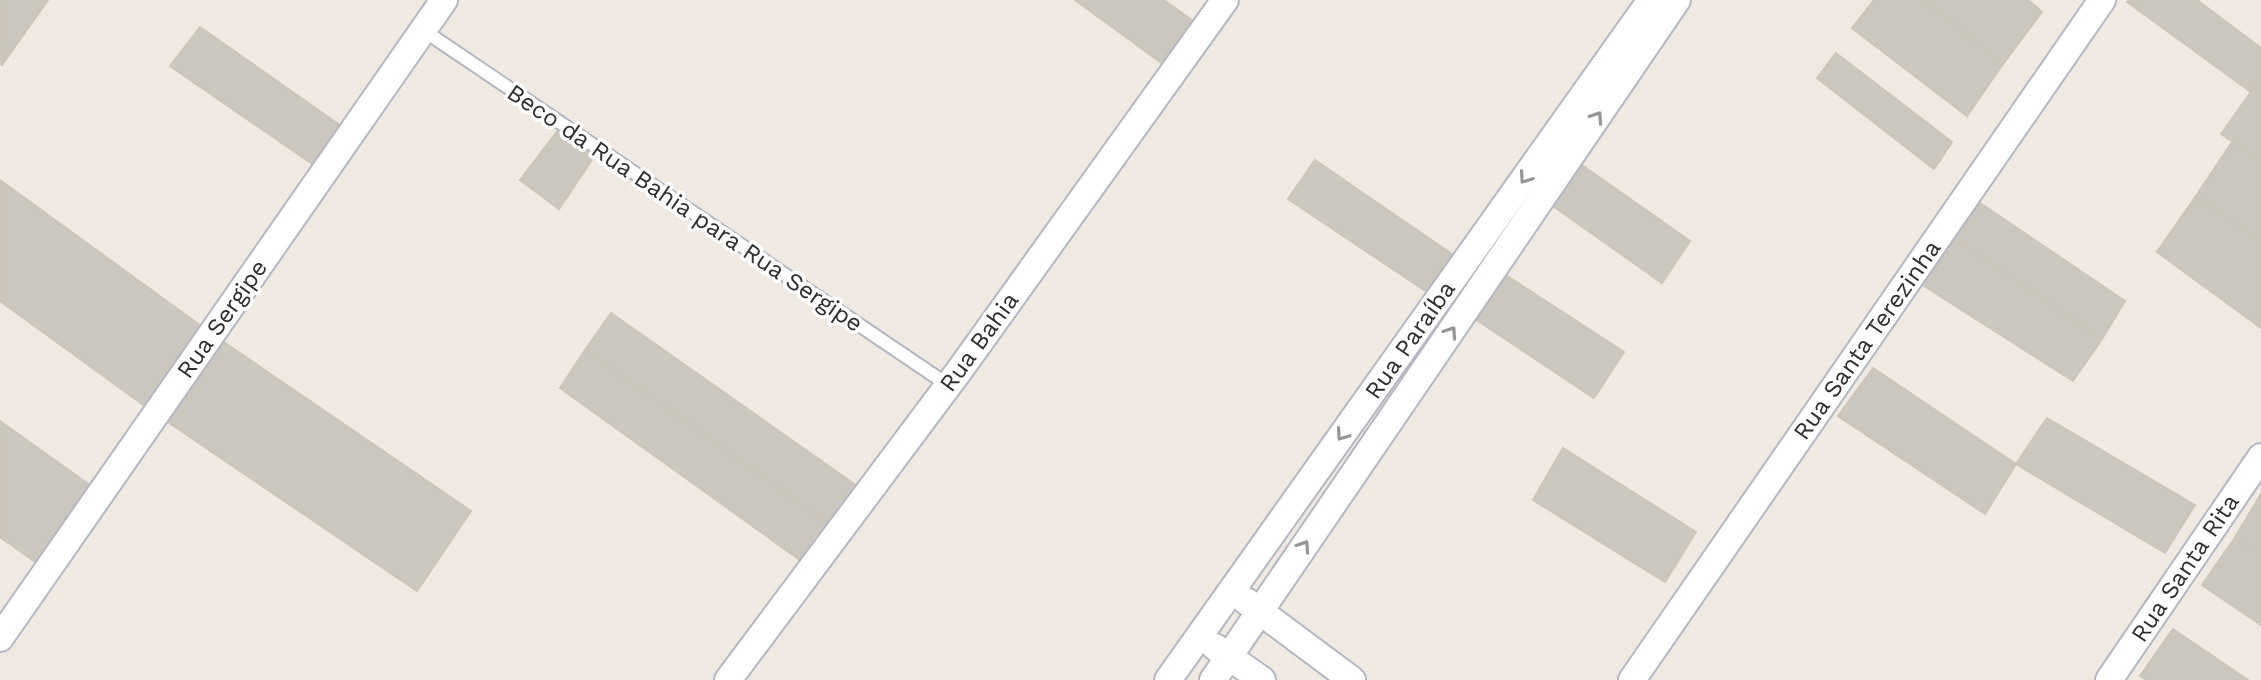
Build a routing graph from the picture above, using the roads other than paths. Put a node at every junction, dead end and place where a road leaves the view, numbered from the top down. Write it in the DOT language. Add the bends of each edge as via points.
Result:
graph roads {
  1 [pos="444,0"];
  2 [pos="1225,0"];
  3 [pos="1651,0"];
  4 [pos="1677,0"];
  5 [pos="2102,0"];
  6 [pos="423,30"];
  7 [pos="948,385"];
  8 [pos="2261,457"];
  9 [pos="1232,590"];
  10 [pos="1260,611"];
  11 [pos="1199,637"];
  12 [pos="0,638"];
  13 [pos="1229,656"];
  14 [pos="728,680"];
  15 [pos="1168,680"];
  16 [pos="1213,680"];
  17 [pos="1262,680"];
  18 [pos="1352,680"];
  19 [pos="1632,680"];
  20 [pos="2109,680"];
  1 -- 6 [label="street, Rua Sergipe"];
  2 -- 7 [label="street, Rua Bahia"];
  3 -- 9 [label="street, Rua Paraíba, one-way"];
  10 -- 4 [label="street, Rua Paraíba, one-way"];
  5 -- 19 [label="street, Rua Santa Terezinha"];
  6 -- 7 [label="lane, Beco da Rua Bahia para Rua Sergipe"];
  6 -- 12 [label="street, Rua Sergipe"];
  7 -- 14 [label="street, Rua Bahia"];
  8 -- 20 [label="street, Rua Santa Rita"];
  9 -- 10 [label="street"];
  9 -- 11 [label="street, Rua Paraíba"];
  10 -- 13 [label="street, Rua Paraíba"];
  10 -- 18 [label="street"];
  11 -- 13 [label="street"];
  11 -- 15 [label="street, Rua Paraíba"];
  13 -- 16 [label="street, Rua Paraíba"];
  13 -- 17 [label="street"];
}
